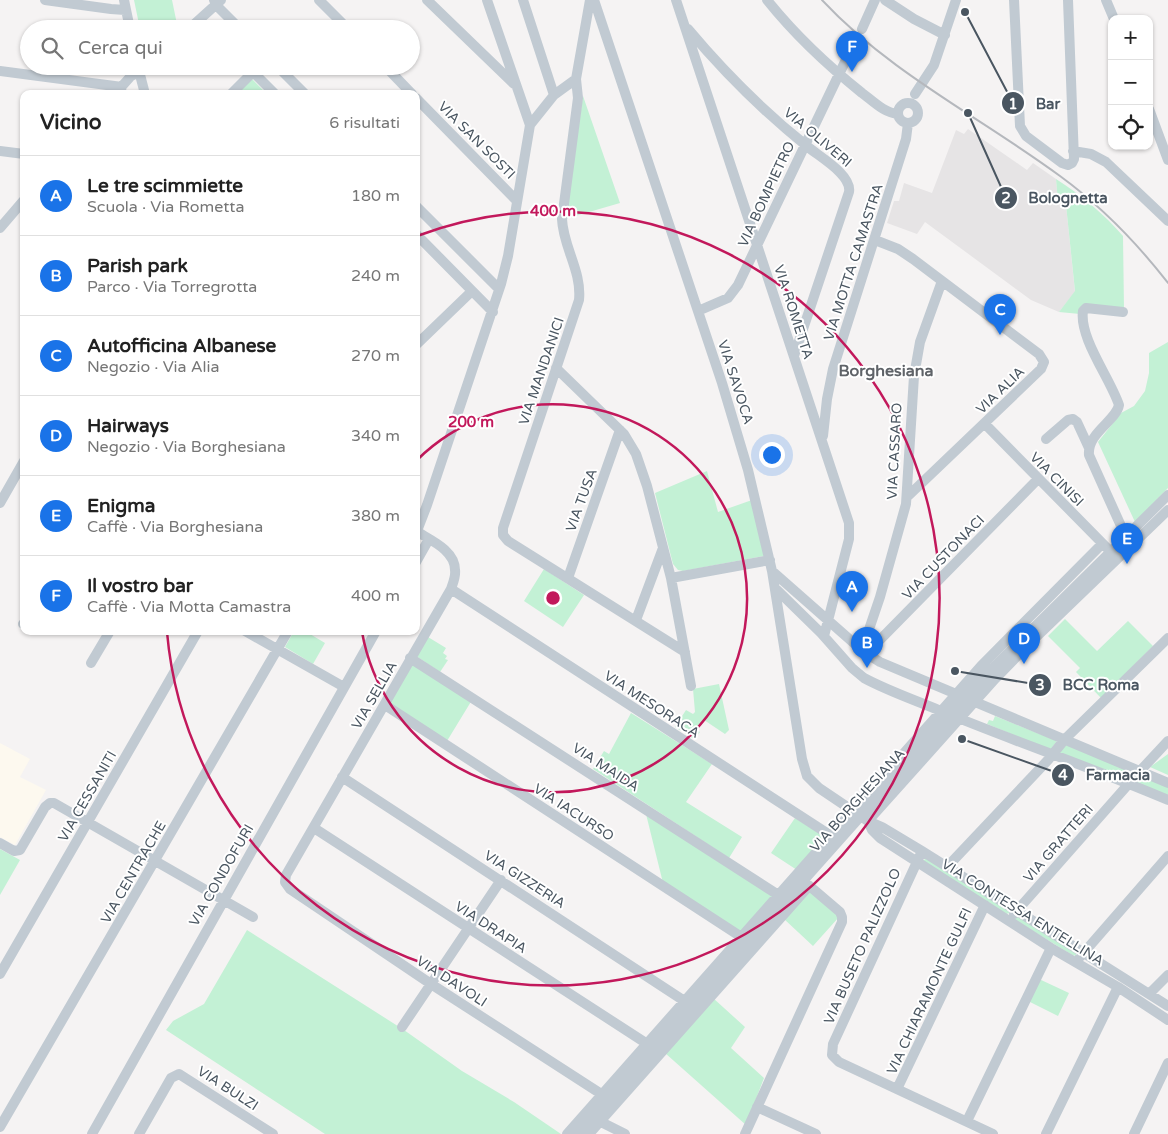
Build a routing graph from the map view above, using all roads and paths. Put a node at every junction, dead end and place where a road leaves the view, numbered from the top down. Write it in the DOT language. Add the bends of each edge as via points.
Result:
graph roads {
  1 [pos="45,0"];
  2 [pos="319,0"];
  3 [pos="426,0"];
  4 [pos="487,0"];
  5 [pos="523,0"];
  6 [pos="590,0"];
  7 [pos="594,0"];
  8 [pos="676,0"];
  9 [pos="767,0"];
  10 [pos="864,0"];
  11 [pos="875,0"];
  12 [pos="885,0"];
  13 [pos="956,0"];
  14 [pos="1014,0"];
  15 [pos="1068,0"];
  16 [pos="1106,0"];
  17 [pos="217,2"];
  18 [pos="124,5"];
  19 [pos="871,11"];
  20 [pos="1112,15"];
  21 [pos="200,18"];
  22 [pos="128,20"];
  23 [pos="232,20"];
  24 [pos="339,20"];
  25 [pos="684,24"];
  26 [pos="862,29"];
  27 [pos="945,35"];
  28 [pos="854,43"];
  29 [pos="0,71"];
  30 [pos="20,74"];
  31 [pos="838,74"];
  32 [pos="25,75"];
  33 [pos="131,75"];
  34 [pos="142,75"];
  35 [pos="245,75"];
  36 [pos="256,75"];
  37 [pos="286,75"];
  38 [pos="394,75"];
  39 [pos="576,79"];
  40 [pos="516,86"];
  41 [pos="118,90"];
  42 [pos="144,90"];
  43 [pos="234,90"];
  44 [pos="271,90"];
  45 [pos="300,90"];
  46 [pos="408,90"];
  47 [pos="915,94"];
  48 [pos="554,95"];
  49 [pos="420,102"];
  50 [pos="915,106"];
  51 [pos="900,110"];
  52 [pos="1153,121"];
  53 [pos="908,123"];
  54 [pos="530,124"];
  55 [pos="805,145"];
  56 [pos="0,151"];
  57 [pos="1074,151"];
  58 [pos="20,154"];
  59 [pos="1168,160"];
  60 [pos="517,201"];
  61 [pos="20,205"];
  62 [pos="420,210"];
  63 [pos="1168,220"];
  64 [pos="0,228"];
  65 [pos="420,238"];
  66 [pos="875,240"];
  67 [pos="757,245"];
  68 [pos="942,281"];
  69 [pos="499,289"];
  70 [pos="472,290"];
  71 [pos="698,311"];
  72 [pos="493,312"];
  73 [pos="1124,312"];
  74 [pos="420,341"];
  75 [pos="794,356"];
  76 [pos="556,368"];
  77 [pos="984,424"];
  78 [pos="620,430"];
  79 [pos="1046,439"];
  80 [pos="822,440"];
  81 [pos="1089,448"];
  82 [pos="20,468"];
  83 [pos="1038,479"];
  84 [pos="1168,495"];
  85 [pos="907,497"];
  86 [pos="0,502"];
  87 [pos="1168,510"];
  88 [pos="420,522"];
  89 [pos="420,533"];
  90 [pos="1126,537"];
  91 [pos="429,539"];
  92 [pos="1102,544"];
  93 [pos="663,548"];
  94 [pos="1111,552"];
  95 [pos="420,555"];
  96 [pos="771,566"];
  97 [pos="568,578"];
  98 [pos="671,578"];
  99 [pos="775,588"];
  100 [pos="451,589"];
  101 [pos="636,620"];
  102 [pos="829,620"];
  103 [pos="108,635"];
  104 [pos="196,635"];
  105 [pos="252,635"];
  106 [pos="286,635"];
  107 [pos="374,635"];
  108 [pos="824,636"];
  109 [pos="1168,638"];
  110 [pos="278,650"];
  111 [pos="685,652"];
  112 [pos="864,652"];
  113 [pos="410,658"];
  114 [pos="91,663"];
  115 [pos="691,686"];
  116 [pos="344,687"];
  117 [pos="965,699"];
  118 [pos="384,705"];
  119 [pos="952,715"];
  120 [pos="1066,739"];
  121 [pos="1168,741"];
  122 [pos="1053,755"];
  123 [pos="1140,771"];
  124 [pos="342,777"];
  125 [pos="1168,783"];
  126 [pos="1129,784"];
  127 [pos="1168,800"];
  128 [pos="861,816"];
  129 [pos="88,822"];
  130 [pos="314,828"];
  131 [pos="835,838"];
  132 [pos="0,843"];
  133 [pos="922,850"];
  134 [pos="1168,856"];
  135 [pos="916,861"];
  136 [pos="156,862"];
  137 [pos="947,867"];
  138 [pos="501,880"];
  139 [pos="285,882"];
  140 [pos="806,883"];
  141 [pos="782,898"];
  142 [pos="223,900"];
  143 [pos="985,905"];
  144 [pos="1017,910"];
  145 [pos="253,917"];
  146 [pos="1009,920"];
  147 [pos="468,929"];
  148 [pos="745,940"];
  149 [pos="1051,948"];
  150 [pos="1084,953"];
  151 [pos="1075,962"];
  152 [pos="0,974"];
  153 [pos="1168,974"];
  154 [pos="430,984"];
  155 [pos="1118,987"];
  156 [pos="1149,994"];
  157 [pos="688,1004"];
  158 [pos="1168,1006"];
  159 [pos="1168,1020"];
  160 [pos="402,1027"];
  161 [pos="651,1046"];
  162 [pos="1168,1063"];
  163 [pos="897,1089"];
  164 [pos="606,1097"];
  165 [pos="757,1107"];
  166 [pos="596,1120"];
  167 [pos="967,1121"];
  168 [pos="0,1127"];
  169 [pos="92,1134"];
  170 [pos="139,1134"];
  171 [pos="273,1134"];
  172 [pos="567,1134"];
  173 [pos="578,1134"];
  174 [pos="589,1134"];
  175 [pos="626,1134"];
  176 [pos="745,1134"];
  177 [pos="816,1134"];
  178 [pos="993,1134"];
  179 [pos="1046,1134"];
  180 [pos="1134,1134"];
  1 -- 18 [label="street" via="111,9"];
  2 -- 24 [label="street"];
  3 -- 40 [label="street"];
  4 -- 40 [label="street"];
  5 -- 48 [label="street"];
  6 -- 39 [label="street, VIA MANDANICI"];
  7 -- 71 [label="street, VIA SAVOCA"];
  8 -- 25 [label="street, VIA ROMETTA"];
  9 -- 31 [label="street"];
  10 -- 19 [label="street"];
  11 -- 19 [label="street"];
  12 -- 27 [label="street"];
  13 -- 27 [label="street"];
  14 -- 57 [label="street" via="1020,126 1026,136 1062,163 1073,162"];
  15 -- 57 [label="street"];
  16 -- 20 [label="street"];
  17 -- 21 [label="street"];
  17 -- 23 [label="street"];
  18 -- 22 [label="street"];
  19 -- 26 [label="street"];
  25 -- 55 [label="street, VIA OLIVERI" via="750,97"];
  25 -- 67 [label="street, VIA ROMETTA"];
  27 -- 47 [label="street" via="932,69"];
  28 -- 31 [label="street, VIA BOMPIETRO"];
  29 -- 30 [label="street"];
  31 -- 51 [label="street" via="884,110"];
  31 -- 55 [label="street, VIA BOMPIETRO"];
  32 -- 41 [label="street"];
  33 -- 41 [label="street"];
  34 -- 42 [label="street"];
  35 -- 43 [label="street"];
  36 -- 44 [label="street"];
  37 -- 45 [label="street"];
  38 -- 46 [label="street"];
  39 -- 48 [label="street"];
  39 -- 76 [label="street, VIA MANDANICI" via="578,98 562,222 580,292"];
  40 -- 54 [label="street"];
  47 -- 50 [label="street"];
  47 -- 51 [label="street"];
  48 -- 54 [label="street"];
  49 -- 60 [label="street, VIA SAN SOSTI"];
  50 -- 51 [label="street" via="909,104"];
  50 -- 53 [label="street" via="917,116"];
  51 -- 53 [label="street" via="901,120"];
  52 -- 59 [label="street"];
  53 -- 66 [label="street, VIA MOTTA CAMASTRA"];
  54 -- 60 [label="street"];
  55 -- 67 [label="street, VIA BOMPIETRO"];
  55 -- 75 [label="street, VIA OLIVERI" via="843,175 850,188"];
  56 -- 58 [label="street"];
  57 -- 63 [label="street" via="1091,154 1106,162"];
  60 -- 69 [label="street"];
  61 -- 64 [label="street"];
  62 -- 69 [label="street"];
  65 -- 70 [label="street"];
  66 -- 68 [label="street, VIA ALIA" via="903,252"];
  66 -- 80 [label="street, VIA MOTTA CAMASTRA" via="833,370"];
  67 -- 71 [label="street, VIA BOMPIETRO" via="732,294"];
  67 -- 75 [label="street, VIA ROMETTA"];
  68 -- 77 [label="street, VIA ALIA" via="1039,354 1044,362 1041,370"];
  68 -- 85 [label="street, VIA CASSARO" via="915,369"];
  69 -- 72 [label="street"];
  70 -- 72 [label="street"];
  70 -- 74 [label="street"];
  71 -- 96 [label="street, VIA SAVOCA" via="742,448"];
  72 -- 88 [label="street"];
  73 -- 81 [label="street" via="1090,307 1083,311 1082,323 1090,346 1119,405"];
  75 -- 80 [label="street, VIA ROMETTA"];
  76 -- 78 [label="street"];
  76 -- 97 [label="street, VIA MANDANICI" via="503,531 508,541"];
  77 -- 83 [label="street, VIA CINISI"];
  77 -- 85 [label="street, VIA ALIA"];
  78 -- 93 [label="street" via="638,458"];
  78 -- 97 [label="street, VIA TUSA"];
  79 -- 81 [label="street" via="1073,419"];
  80 -- 102 [label="street, VIA ROMETTA" via="850,530"];
  81 -- 90 [label="street" via="1091,460"];
  82 -- 86 [label="street"];
  83 -- 92 [label="street, VIA CINISI"];
  83 -- 112 [label="street, VIA CUSTONACI"];
  84 -- 90 [label="street, VIA BORGHESIANA"];
  85 -- 112 [label="street, VIA CASSARO"];
  87 -- 117 [label="street, VIA BORGHESIANA" via="1028,645"];
  89 -- 91 [label="street, VIA SELLIA"];
  90 -- 94 [label="street, VIA BORGHESIANA"];
  91 -- 95 [label="street"];
  91 -- 100 [label="street, VIA SELLIA" via="447,552 454,563"];
  92 -- 94 [label="street, VIA CINISI"];
  92 -- 117 [label="street, VIA BORGHESIANA" via="1000,646"];
  93 -- 98 [label="street"];
  93 -- 101 [label="street"];
  94 -- 117 [label="street, VIA BORGHESIANA" via="1011,648"];
  96 -- 98 [label="street"];
  96 -- 99 [label="street, VIA SAVOCA"];
  96 -- 102 [label="street"];
  97 -- 101 [label="street, VIA MANDANICI"];
  98 -- 111 [label="street"];
  99 -- 108 [label="street"];
  99 -- 128 [label="street, VIA SAVOCA" via="804,768 816,786"];
  100 -- 113 [label="street, VIA SELLIA"];
  100 -- 131 [label="street, VIA MESORACA"];
  101 -- 111 [label="street, VIA MANDANICI"];
  102 -- 108 [label="street, VIA ROMETTA"];
  102 -- 112 [label="street"];
  103 -- 114 [label="street"];
  104 -- 129 [label="street, VIA CESSANITI"];
  105 -- 110 [label="street"];
  106 -- 110 [label="street, VIA CENTRACHE"];
  107 -- 116 [label="street, VIA CONDOFURI"];
  108 -- 119 [label="street" via="861,676"];
  109 -- 120 [label="street"];
  110 -- 116 [label="street"];
  110 -- 136 [label="street, VIA CENTRACHE"];
  111 -- 115 [label="street"];
  112 -- 117 [label="street" via="894,669"];
  113 -- 118 [label="street, VIA SELLIA"];
  113 -- 141 [label="street, VIA MAIDA"];
  116 -- 142 [label="street, VIA CONDOFURI"];
  117 -- 119 [label="street, VIA BORGHESIANA"];
  117 -- 119 [label="street, VIA BORGHESIANA"];
  117 -- 120 [label="street"];
  118 -- 124 [label="street, VIA SELLIA"];
  118 -- 148 [label="street, VIA IACURSO"];
  119 -- 122 [label="street"];
  119 -- 128 [label="street, VIA BORGHESIANA"];
  119 -- 128 [label="street, VIA BORGHESIANA"];
  120 -- 122 [label="street"];
  120 -- 123 [label="street"];
  121 -- 123 [label="street, VIA GRATTERI"];
  122 -- 126 [label="street"];
  122 -- 137 [label="street"];
  123 -- 125 [label="street"];
  123 -- 126 [label="street, VIA GRATTERI"];
  124 -- 130 [label="street, VIA SELLIA"];
  124 -- 138 [label="street, VIA GIZZERIA"];
  126 -- 127 [label="street"];
  126 -- 144 [label="street, VIA GRATTERI"];
  128 -- 131 [label="street, VIA BORGHESIANA"];
  128 -- 133 [label="street, VIA CONTESSA ENTELLINA"];
  128 -- 135 [label="street, VIA CONTESSA ENTELLINA" via="878,836"];
  129 -- 132 [label="street" via="50,803 22,848 14,851"];
  129 -- 136 [label="street"];
  129 -- 152 [label="street, VIA CESSANITI"];
  130 -- 139 [label="street, VIA SELLIA" via="286,874"];
  130 -- 147 [label="street, VIA DRAPIA"];
  131 -- 140 [label="street, VIA BORGHESIANA"];
  131 -- 141 [label="street, VIA BORGHESIANA"];
  133 -- 135 [label="street, VIA BUSETO PALIZZOLO"];
  133 -- 137 [label="street, VIA CONTESSA ENTELLINA"];
  134 -- 150 [label="street"];
  135 -- 143 [label="street, VIA CONTESSA ENTELLINA"];
  135 -- 163 [label="street, VIA BUSETO PALIZZOLO" via="833,1044 832,1054 839,1062"];
  136 -- 142 [label="street"];
  136 -- 168 [label="street, VIA CENTRACHE"];
  137 -- 144 [label="street, VIA CONTESSA ENTELLINA"];
  138 -- 147 [label="street"];
  138 -- 157 [label="street, VIA GIZZERIA"];
  139 -- 154 [label="street, VIA DAVOLI" via="290,889"];
  140 -- 141 [label="street, VIA BORGHESIANA"];
  140 -- 165 [label="street" via="840,912 842,922"];
  140 -- 166 [label="street, VIA BORGHESIANA"];
  141 -- 148 [label="street, VIA BORGHESIANA"];
  142 -- 145 [label="street"];
  142 -- 169 [label="street, VIA CONDOFURI"];
  143 -- 146 [label="street, VIA CONTESSA ENTELLINA"];
  143 -- 163 [label="street, VIA CHIARAMONTE GULFI"];
  144 -- 146 [label="street, VIA GRATTERI"];
  144 -- 150 [label="street, VIA CONTESSA ENTELLINA"];
  146 -- 149 [label="street, VIA CONTESSA ENTELLINA"];
  147 -- 154 [label="street"];
  147 -- 161 [label="street, VIA DRAPIA"];
  148 -- 157 [label="street, VIA BORGHESIANA"];
  149 -- 151 [label="street, VIA CONTESSA ENTELLINA"];
  149 -- 167 [label="street"];
  150 -- 151 [label="street"];
  150 -- 156 [label="street, VIA CONTESSA ENTELLINA"];
  151 -- 155 [label="street, VIA CONTESSA ENTELLINA"];
  153 -- 156 [label="street"];
  154 -- 160 [label="street"];
  154 -- 164 [label="street, VIA DAVOLI"];
  155 -- 159 [label="street, VIA CONTESSA ENTELLINA"];
  155 -- 179 [label="street"];
  156 -- 158 [label="street, VIA CONTESSA ENTELLINA"];
  157 -- 161 [label="street, VIA BORGHESIANA"];
  161 -- 164 [label="street, VIA BORGHESIANA"];
  162 -- 180 [label="street"];
  163 -- 167 [label="street"];
  164 -- 166 [label="street, VIA BORGHESIANA"];
  164 -- 172 [label="street, VIA BORGHESIANA"];
  165 -- 176 [label="street"];
  165 -- 177 [label="street"];
  166 -- 173 [label="street, VIA BORGHESIANA"];
  166 -- 174 [label="street, VIA BORGHESIANA"];
  166 -- 175 [label="street"];
  167 -- 178 [label="street"];
  170 -- 171 [label="street, VIA BULZI" via="171,1078 179,1074"];
}
